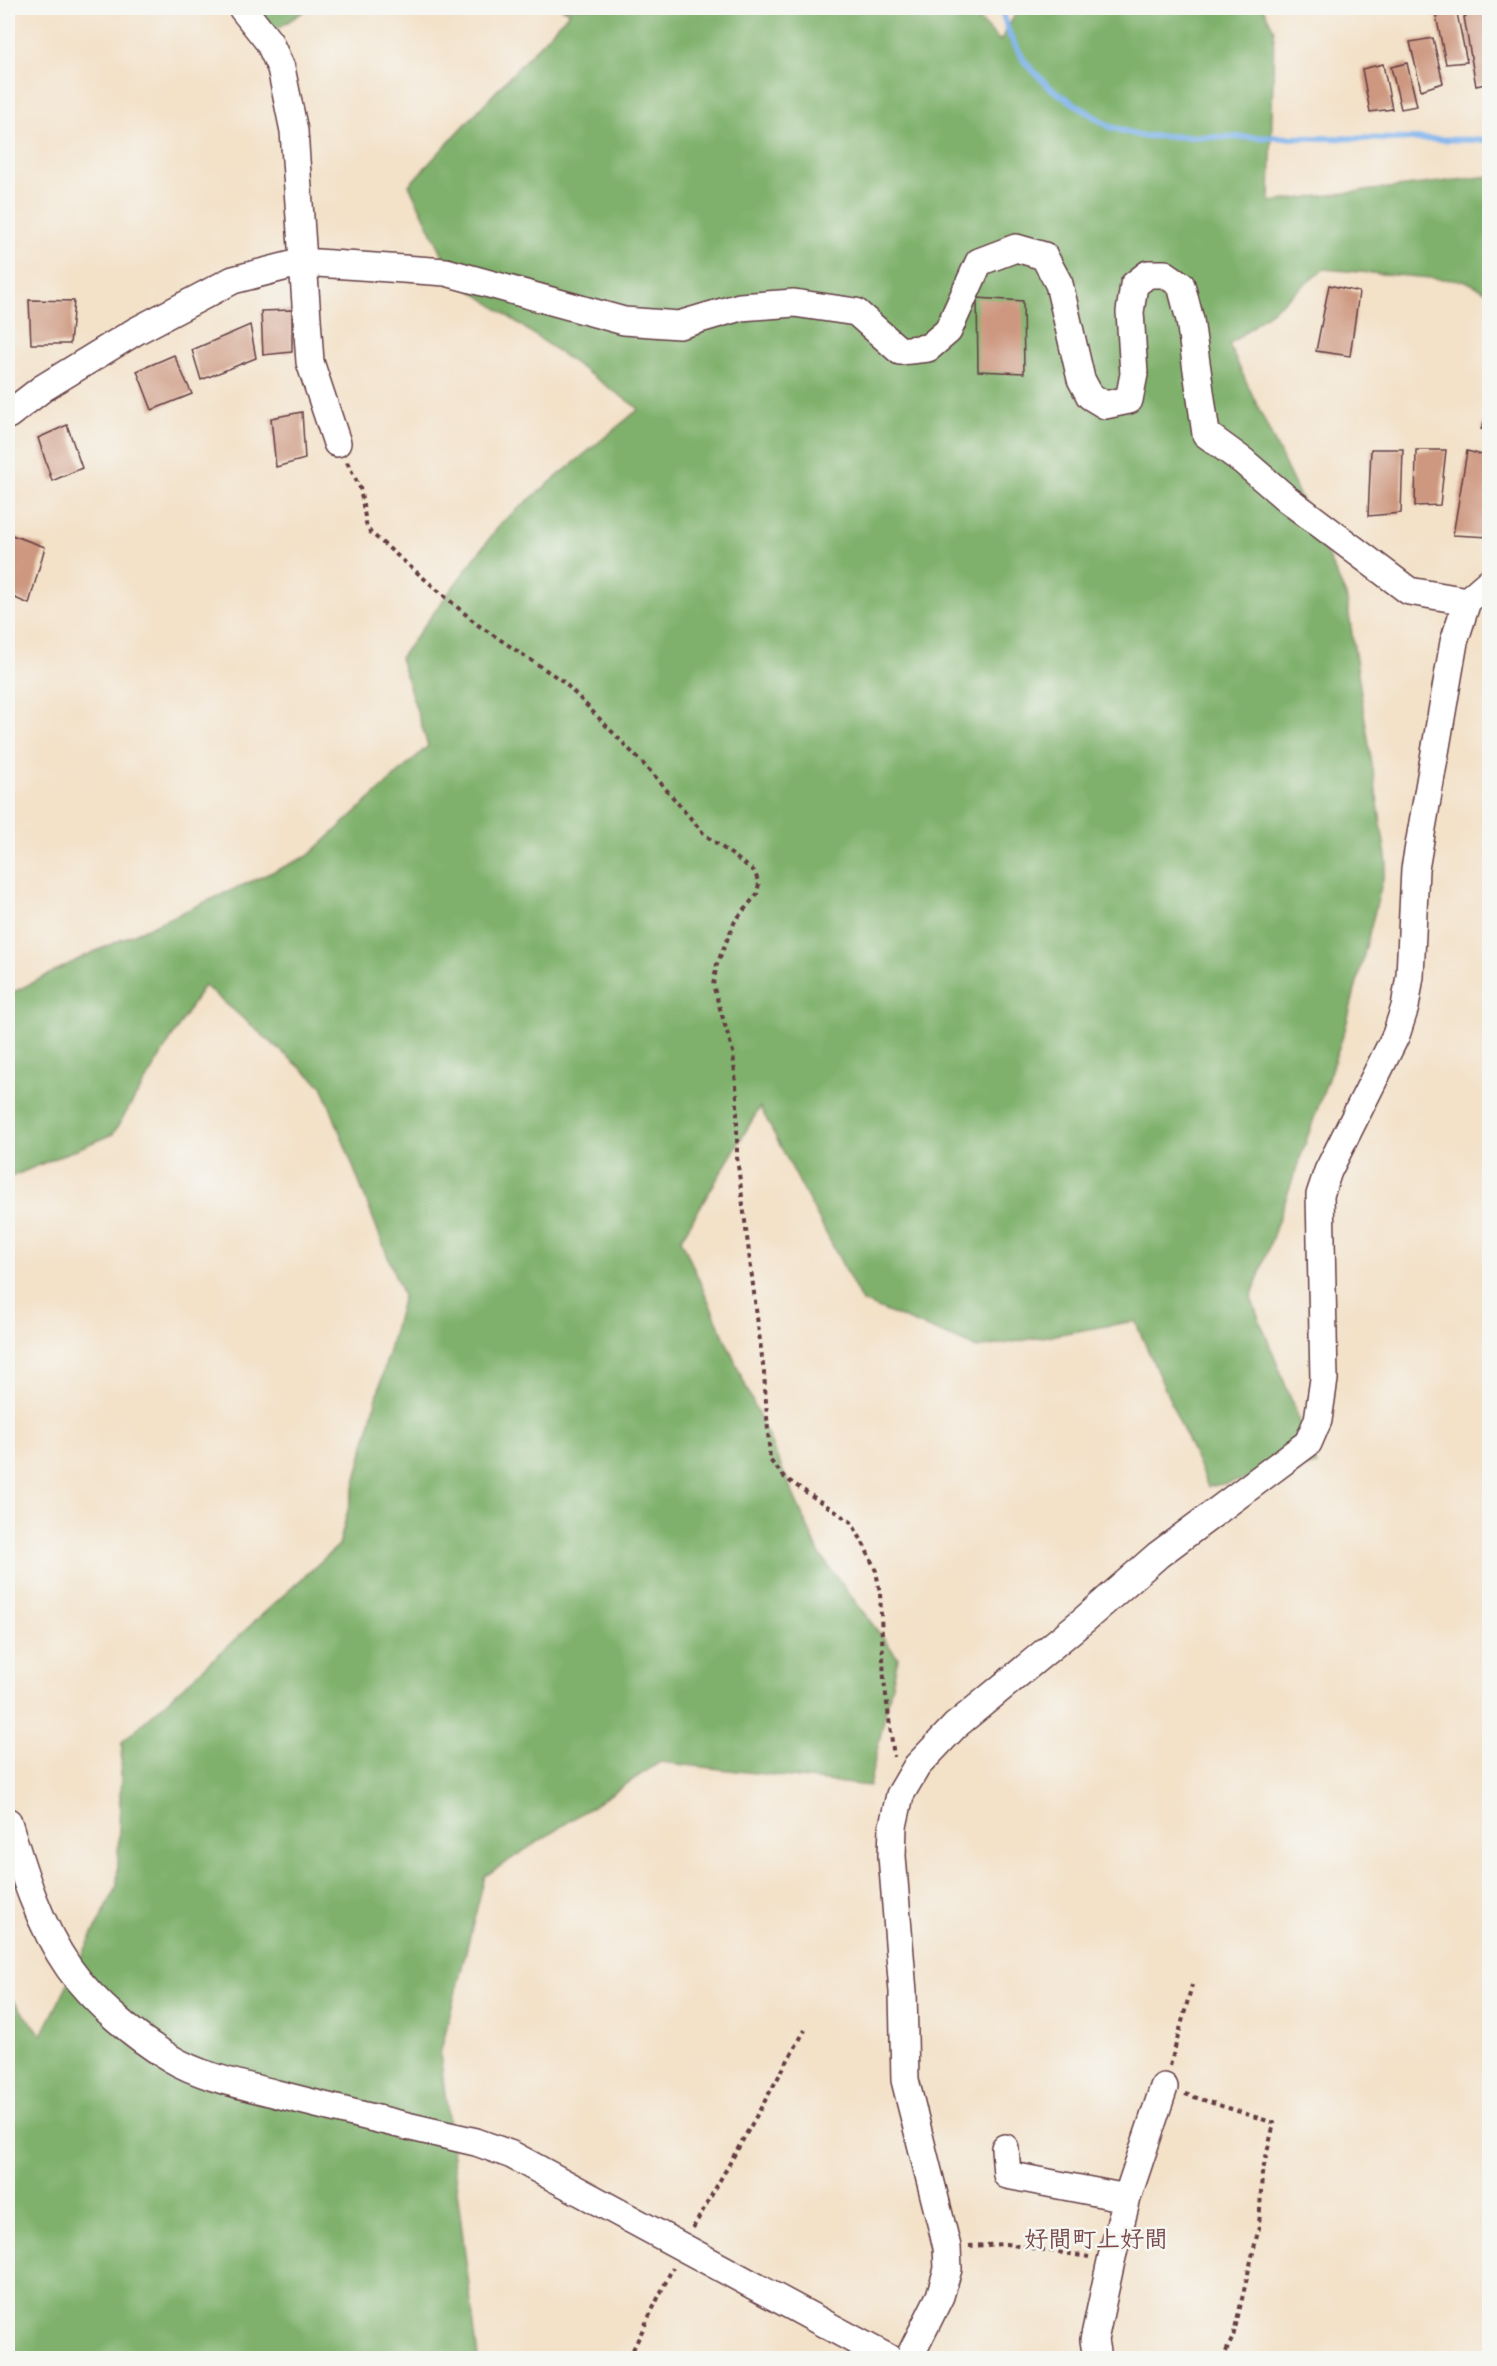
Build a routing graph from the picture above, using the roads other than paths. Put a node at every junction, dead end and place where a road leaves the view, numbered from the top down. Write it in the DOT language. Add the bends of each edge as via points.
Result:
graph roads {
  1 [pos="242,8"];
  2 [pos="303,262"];
  3 [pos="8,415"];
  4 [pos="337,443"];
  5 [pos="1490,581"];
  6 [pos="1467,601"];
  7 [pos="8,1822"];
  8 [pos="1164,2087"];
  9 [pos="1005,2148"];
  10 [pos="1127,2198"];
  11 [pos="888,2358"];
  12 [pos="909,2358"];
  13 [pos="1097,2358"];
  1 -- 2 [label="street" via="269,42 281,68 294,131"];
  2 -- 3 [label="street" via="233,280 213,290 136,331 43,388"];
  2 -- 4 [label="street" via="310,362"];
  2 -- 6 [label="street" via="446,272 624,321 679,325 740,307 794,303 856,312 900,351 928,348 948,331 979,262 1016,248 1044,256 1059,284 1082,379 1090,396 1105,405 1129,400 1134,374 1130,312 1134,285 1148,274 1165,274 1181,285 1190,320 1206,434 1409,591"];
  5 -- 6 [label="street"];
  6 -- 12 [label="street" via="1454,642 1416,869 1405,1007 1396,1035 1328,1171 1320,1196 1324,1379 1318,1420 1308,1443 1158,1554 955,1726 917,1766 900,1795 892,1856 903,1992 905,2080 947,2247 948,2269 940,2296"];
  7 -- 11 [label="street" via="43,1922 69,1968 138,2036 172,2059 223,2080 476,2142 512,2155"];
  8 -- 10 [label="street"];
  9 -- 10 [label="street" via="1007,2175"];
  10 -- 13 [label="street" via="1094,2340"];
}
